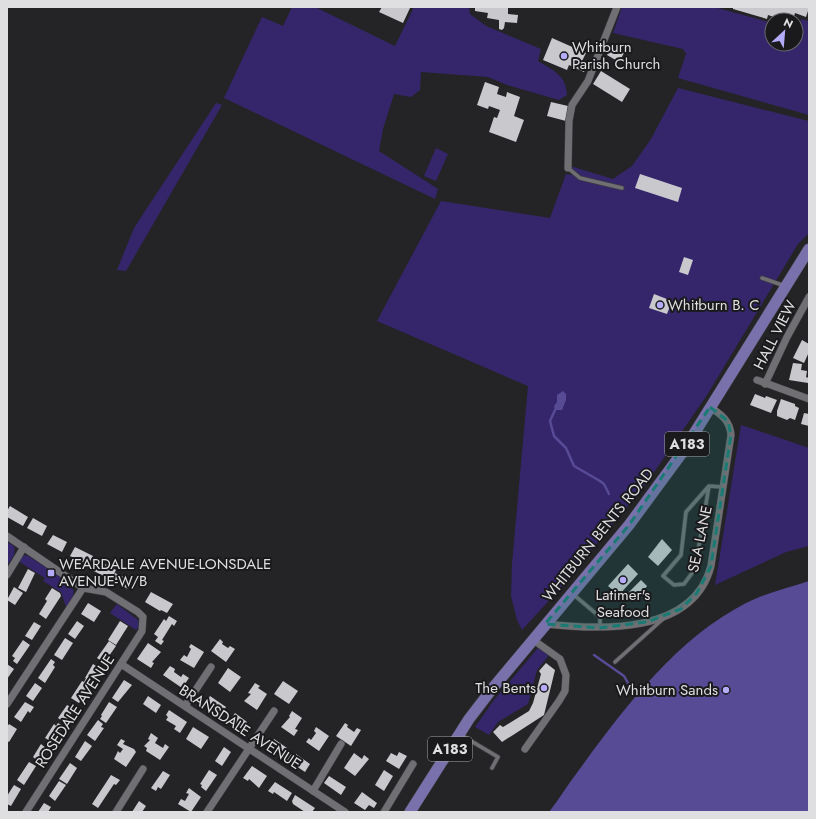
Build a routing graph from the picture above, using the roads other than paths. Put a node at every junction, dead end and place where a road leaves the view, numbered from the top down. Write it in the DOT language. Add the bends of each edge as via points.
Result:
graph roads {
  1 [pos="618,7"];
  2 [pos="568,168"];
  3 [pos="622,188"];
  4 [pos="809,249"];
  5 [pos="762,278"];
  6 [pos="786,286"];
  7 [pos="809,297"];
  8 [pos="757,380"];
  9 [pos="765,384"];
  10 [pos="809,399"];
  11 [pos="710,407"];
  12 [pos="709,486"];
  13 [pos="723,487"];
  14 [pos="7,536"];
  15 [pos="24,547"];
  16 [pos="7,575"];
  17 [pos="83,588"];
  18 [pos="571,593"];
  19 [pos="665,617"];
  20 [pos="547,625"];
  21 [pos="599,628"];
  22 [pos="532,639"];
  23 [pos="615,662"];
  24 [pos="121,664"];
  25 [pos="211,666"];
  26 [pos="7,704"];
  27 [pos="185,706"];
  28 [pos="274,711"];
  29 [pos="460,734"];
  30 [pos="341,744"];
  31 [pos="249,749"];
  32 [pos="524,749"];
  33 [pos="413,764"];
  34 [pos="492,768"];
  35 [pos="143,769"];
  36 [pos="313,791"];
  37 [pos="26,812"];
  38 [pos="116,812"];
  39 [pos="207,812"];
  40 [pos="345,812"];
  41 [pos="384,812"];
  42 [pos="410,812"];
  1 -- 2 [label="street" via="588,81 572,105"];
  2 -- 3 [label="lane" via="580,178"];
  4 -- 6 [label="main road, WHITBURN BENTS ROAD / A183"];
  5 -- 6 [label="lane"];
  6 -- 11 [label="main road, WHITBURN BENTS ROAD / A183"];
  7 -- 9 [label="street, HALL VIEW"];
  8 -- 9 [label="street"];
  9 -- 10 [label="street"];
  11 -- 13 [label="street, SEA LANE" via="728,421 731,427"];
  11 -- 18 [label="main road, WHITBURN BENTS ROAD / A183" via="682,453 629,525"];
  12 -- 12 [label="lane" via="686,512 681,555 663,576 674,585 684,584 695,569"];
  12 -- 13 [label="lane"];
  13 -- 19 [label="street, SEA LANE" via="709,572 691,599 681,609"];
  14 -- 15 [label="street"];
  15 -- 16 [label="street"];
  15 -- 17 [label="street"];
  17 -- 24 [label="street, ROSEDALE AVENUE" via="106,592 144,617 142,631"];
  17 -- 26 [label="street"];
  18 -- 20 [label="main road, WHITBURN BENTS ROAD / A183"];
  18 -- 21 [label="lane" via="600,617"];
  19 -- 21 [label="street, SEA LANE"];
  19 -- 23 [label="lane"];
  20 -- 21 [label="street, SEA LANE"];
  20 -- 22 [label="main road, WHITBURN BENTS ROAD / A183"];
  22 -- 29 [label="main road, WHITBURN BENTS ROAD / A183" via="492,688"];
  22 -- 32 [label="street" via="560,659 566,675 565,691"];
  24 -- 27 [label="street, BRANSDALE AVENUE"];
  24 -- 37 [label="street, ROSEDALE AVENUE"];
  25 -- 27 [label="street"];
  27 -- 31 [label="street, BRANSDALE AVENUE"];
  28 -- 31 [label="street"];
  29 -- 34 [label="lane" via="498,757"];
  29 -- 42 [label="main road, WHITBURN BENTS ROAD / A183"];
  30 -- 36 [label="street"];
  31 -- 36 [label="street, BRANSDALE AVENUE"];
  31 -- 39 [label="street"];
  33 -- 41 [label="street"];
  35 -- 38 [label="street"];
  36 -- 40 [label="street, BRANSDALE AVENUE"];
}
